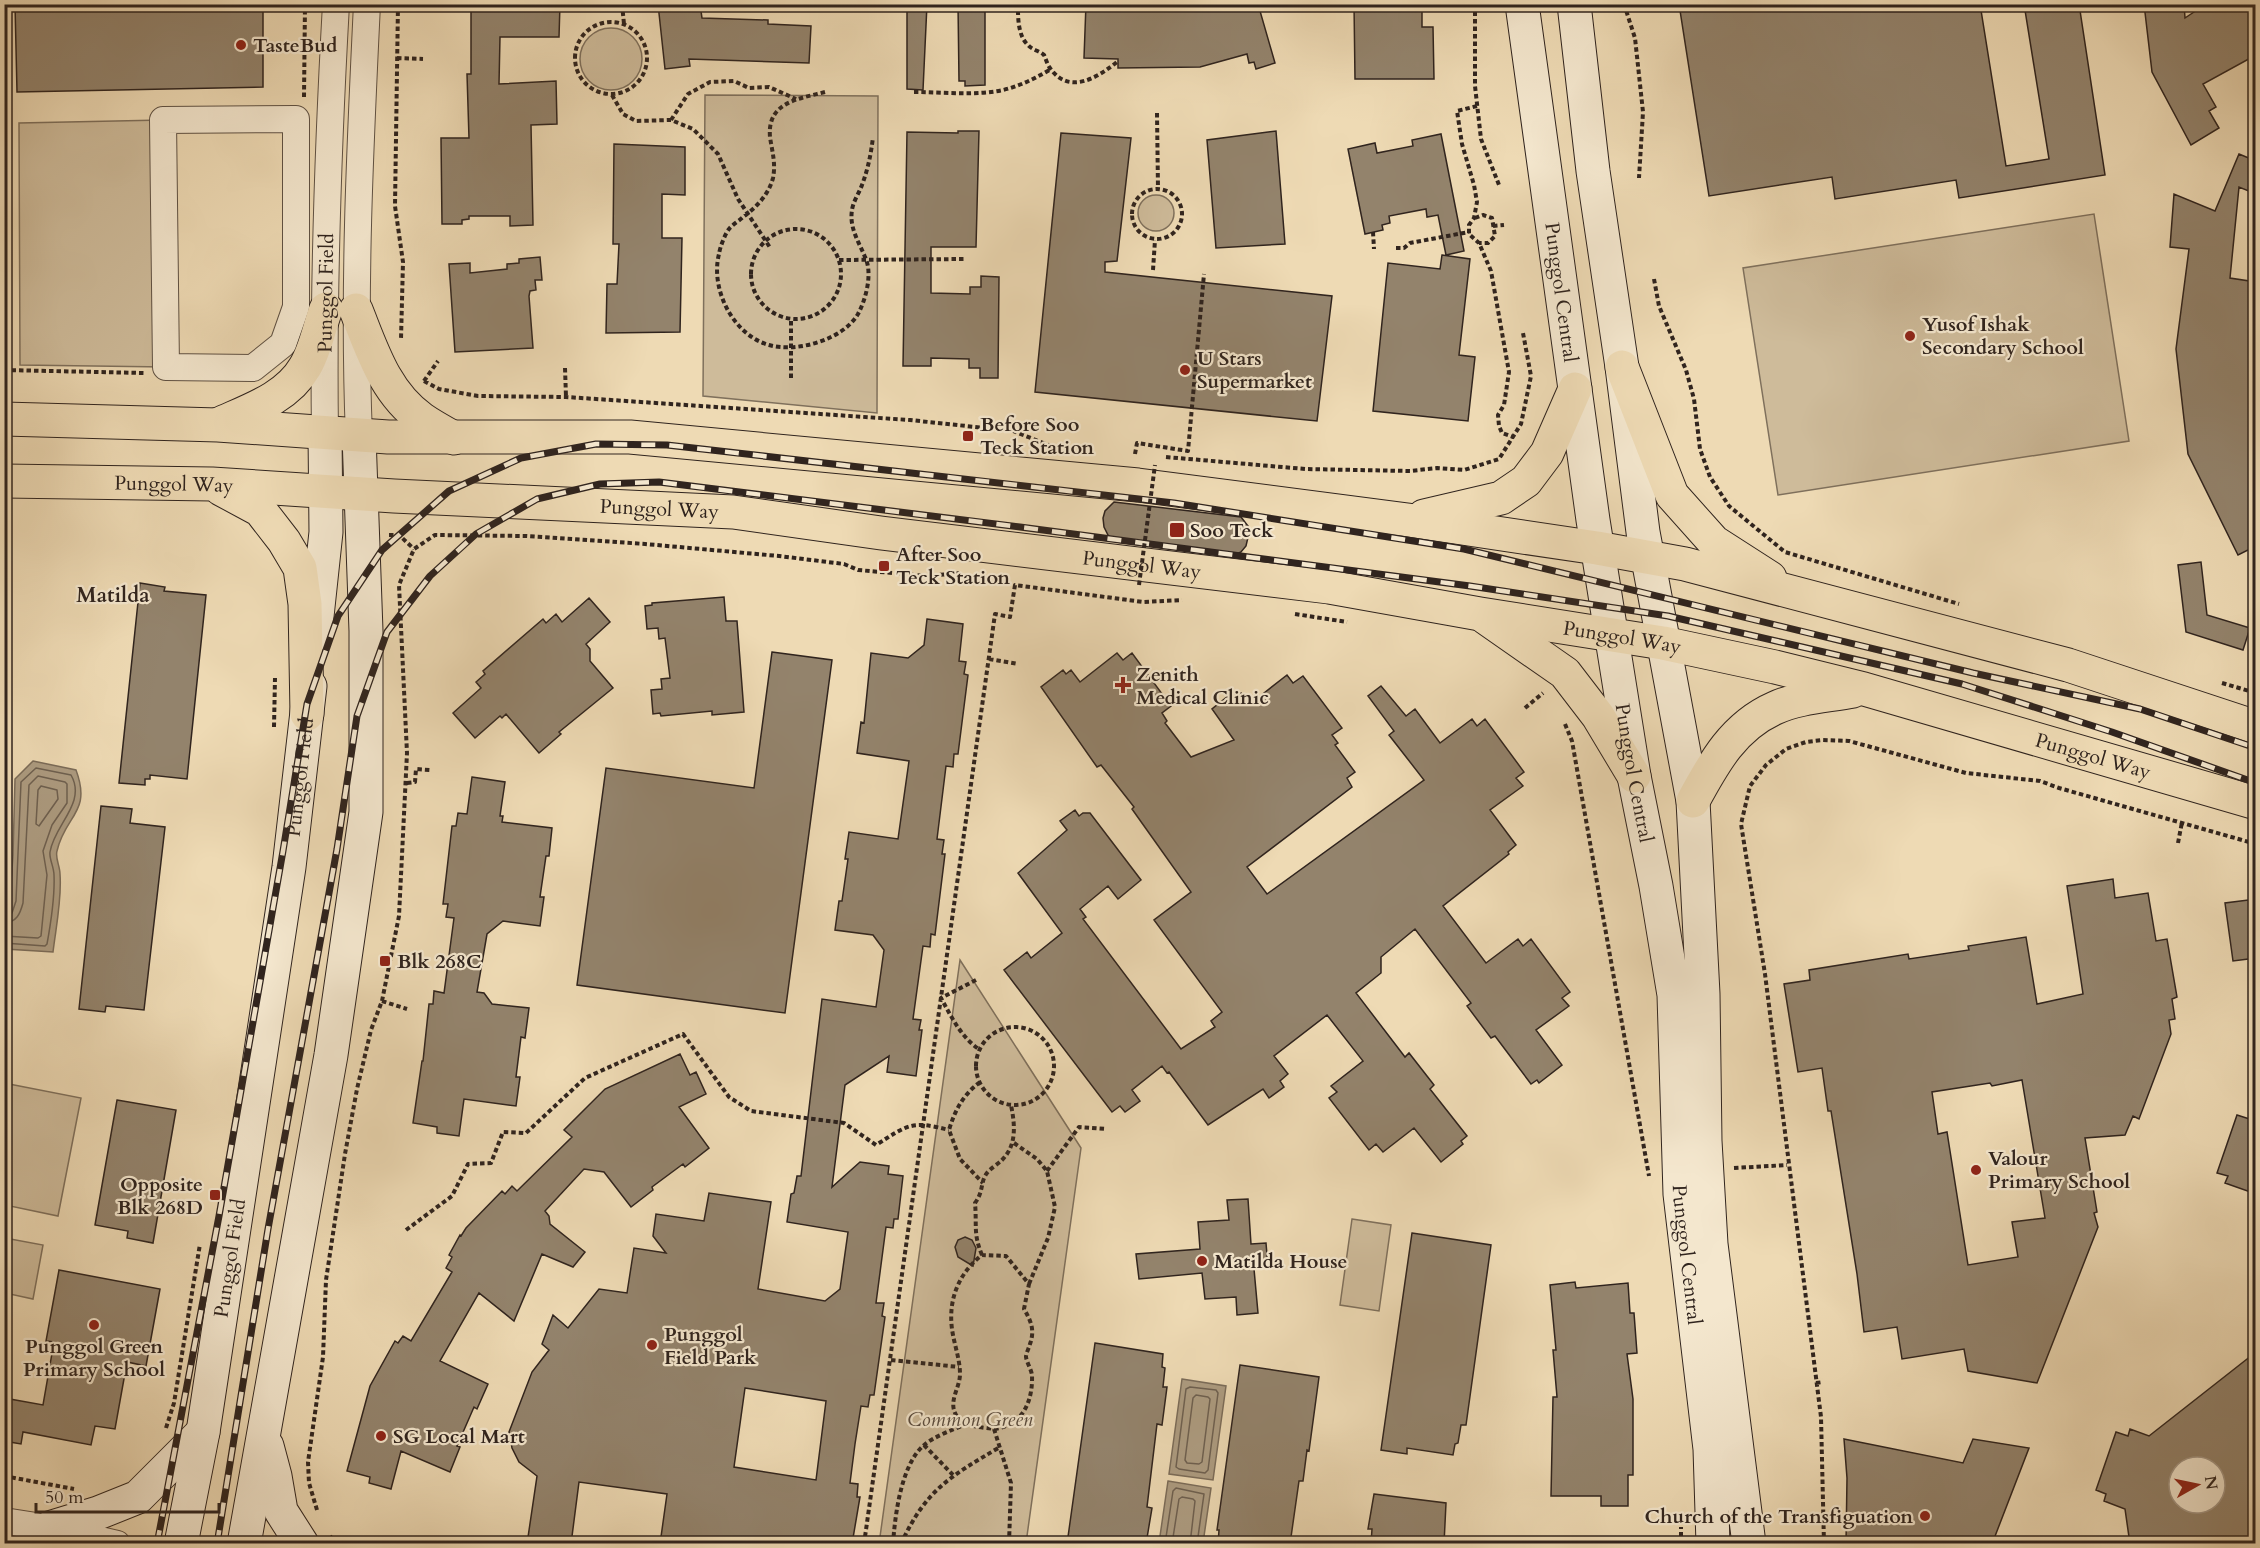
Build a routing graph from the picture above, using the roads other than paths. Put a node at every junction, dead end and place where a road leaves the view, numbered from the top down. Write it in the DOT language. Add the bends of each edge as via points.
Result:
graph roads {
  1 [pos="336,4"];
  2 [pos="367,4"];
  3 [pos="1522,4"];
  4 [pos="1574,4"];
  5 [pos="296,119"];
  6 [pos="340,310"];
  7 [pos="1622,367"];
  8 [pos="1575,389"];
  9 [pos="4,419"];
  10 [pos="218,425"];
  11 [pos="325,433"];
  12 [pos="359,436"];
  13 [pos="454,438"];
  14 [pos="4,481"];
  15 [pos="212,484"];
  16 [pos="325,491"];
  17 [pos="362,494"];
  18 [pos="1408,520"];
  19 [pos="1597,548"];
  20 [pos="1648,559"];
  21 [pos="1794,593"];
  22 [pos="1480,614"];
  23 [pos="1611,634"];
  24 [pos="1663,643"];
  25 [pos="1864,689"];
  26 [pos="308,714"];
  27 [pos="2256,727"];
  28 [pos="1634,776"];
  29 [pos="1693,801"];
  30 [pos="2256,803"];
  31 [pos="203,1432"];
  32 [pos="265,1435"];
  33 [pos="4,1521"];
  34 [pos="49,1528"];
  35 [pos="299,1538"];
  36 [pos="117,1544"];
  37 [pos="181,1544"];
  38 [pos="244,1544"];
  39 [pos="1713,1544"];
  40 [pos="1749,1544"];
  1 -- 6 [label="street, Punggol Field" via="332,83"];
  2 -- 6 [label="street, Punggol Field" via="359,163"];
  3 -- 8 [label="main road, Punggol Central"];
  4 -- 7 [label="main road, Punggol Central" via="1593,171"];
  5 -- 5 [label="street" via="163,120 166,368 253,368 283,344 296,307"];
  6 -- 10 [label="main road" via="288,388"];
  6 -- 11 [label="street, Punggol Field"];
  6 -- 12 [label="street, Punggol Field"];
  6 -- 13 [label="main road" via="393,391 421,418"];
  7 -- 20 [label="main road, Punggol Central"];
  7 -- 21 [label="main road" via="1672,495 1714,542"];
  8 -- 18 [label="main road" via="1547,453 1526,481 1501,498"];
  8 -- 19 [label="main road, Punggol Central"];
  9 -- 10 [label="main road"];
  10 -- 11 [label="main road"];
  11 -- 12 [label="main road"];
  11 -- 16 [label="main road, Punggol Field"];
  12 -- 13 [label="main road"];
  12 -- 17 [label="main road, Punggol Field"];
  13 -- 18 [label="main road" via="630,437 1138,485"];
  14 -- 15 [label="main road, Punggol Way"];
  15 -- 16 [label="main road, Punggol Way"];
  15 -- 26 [label="main road" via="260,510 300,568 305,604"];
  16 -- 17 [label="main road, Punggol Way"];
  16 -- 26 [label="main road, Punggol Field" via="326,532"];
  17 -- 22 [label="main road, Punggol Way" via="733,512 1329,587"];
  17 -- 32 [label="main road, Punggol Field" via="366,812 331,1055"];
  18 -- 19 [label="main road"];
  19 -- 20 [label="main road"];
  19 -- 23 [label="main road, Punggol Central"];
  20 -- 21 [label="main road" via="1685,564"];
  20 -- 24 [label="main road, Punggol Central"];
  21 -- 27 [label="main road" via="2068,665"];
  22 -- 23 [label="main road, Punggol Way"];
  22 -- 28 [label="main road" via="1565,673 1598,716"];
  23 -- 24 [label="main road, Punggol Way"];
  23 -- 28 [label="main road, Punggol Central"];
  24 -- 25 [label="main road, Punggol Way"];
  24 -- 29 [label="main road, Punggol Central"];
  25 -- 29 [label="main road" via="1776,708 1738,731"];
  25 -- 30 [label="main road, Punggol Way"];
  26 -- 31 [label="main road, Punggol Field" via="289,867"];
  28 -- 39 [label="main road, Punggol Central" via="1674,995 1680,1194 1710,1449"];
  29 -- 40 [label="main road, Punggol Central" via="1711,1244"];
  31 -- 34 [label="main road" via="138,1497"];
  31 -- 37 [label="main road, Punggol Field"];
  32 -- 35 [label="main road" via="281,1510"];
  32 -- 38 [label="main road, Punggol Field"];
  33 -- 34 [label="street"];
  34 -- 36 [label="street"];
}
